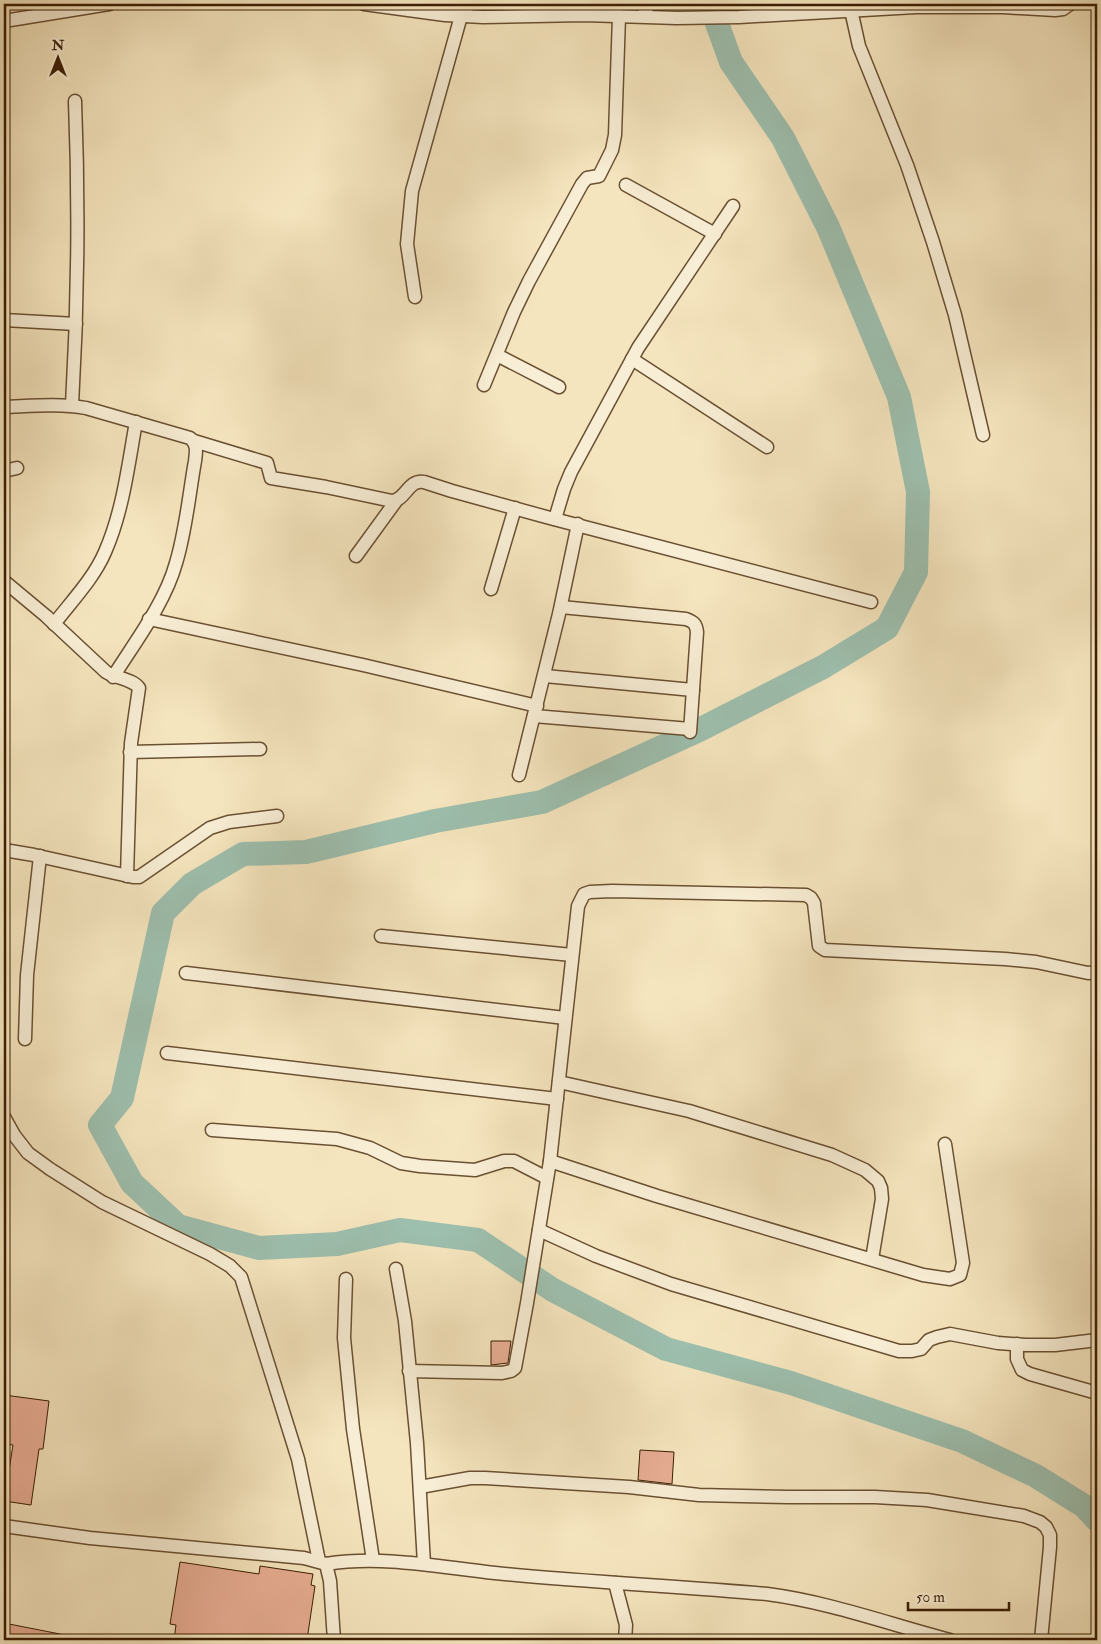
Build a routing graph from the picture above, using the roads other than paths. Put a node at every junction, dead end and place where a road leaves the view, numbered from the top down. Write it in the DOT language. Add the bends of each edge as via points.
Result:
graph roads {
  1 [pos="109,4"];
  2 [pos="364,4"];
  3 [pos="649,4"];
  4 [pos="869,7"];
  5 [pos="1063,8"];
  6 [pos="36,10"];
  7 [pos="538,10"];
  8 [pos="851,10"];
  9 [pos="464,12"];
  10 [pos="619,16"];
  11 [pos="643,16"];
  12 [pos="4,21"];
  13 [pos="75,101"];
  14 [pos="626,185"];
  15 [pos="733,206"];
  16 [pos="715,234"];
  17 [pos="415,297"];
  18 [pos="4,320"];
  19 [pos="76,324"];
  20 [pos="496,354"];
  21 [pos="632,360"];
  22 [pos="484,385"];
  23 [pos="559,387"];
  24 [pos="72,405"];
  25 [pos="4,407"];
  26 [pos="136,422"];
  27 [pos="983,435"];
  28 [pos="194,441"];
  29 [pos="767,447"];
  30 [pos="17,468"];
  31 [pos="4,471"];
  32 [pos="396,502"];
  33 [pos="515,508"];
  34 [pos="555,519"];
  35 [pos="578,524"];
  36 [pos="356,556"];
  37 [pos="4,581"];
  38 [pos="491,589"];
  39 [pos="871,602"];
  40 [pos="561,607"];
  41 [pos="149,619"];
  42 [pos="54,624"];
  43 [pos="545,676"];
  44 [pos="113,677"];
  45 [pos="693,690"];
  46 [pos="536,711"];
  47 [pos="260,749"];
  48 [pos="130,752"];
  49 [pos="519,775"];
  50 [pos="277,816"];
  51 [pos="4,850"];
  52 [pos="40,856"];
  53 [pos="127,876"];
  54 [pos="381,936"];
  55 [pos="572,955"];
  56 [pos="1097,972"];
  57 [pos="186,973"];
  58 [pos="565,1018"];
  59 [pos="25,1038"];
  60 [pos="167,1053"];
  61 [pos="559,1082"];
  62 [pos="557,1099"];
  63 [pos="4,1117"];
  64 [pos="212,1130"];
  65 [pos="945,1144"];
  66 [pos="550,1161"];
  67 [pos="547,1178"];
  68 [pos="538,1234"];
  69 [pos="872,1259"];
  70 [pos="396,1269"];
  71 [pos="346,1279"];
  72 [pos="1097,1340"];
  73 [pos="1017,1344"];
  74 [pos="409,1371"];
  75 [pos="1097,1393"];
  76 [pos="420,1486"];
  77 [pos="4,1526"];
  78 [pos="373,1560"];
  79 [pos="322,1562"];
  80 [pos="424,1564"];
  81 [pos="615,1583"];
  82 [pos="334,1640"];
  83 [pos="625,1640"];
  84 [pos="950,1640"];
  85 [pos="1041,1640"];
  1 -- 6 [label="street"];
  2 -- 9 [label="street"];
  3 -- 11 [label="street"];
  4 -- 5 [label="street"];
  4 -- 8 [label="street"];
  6 -- 12 [label="street"];
  7 -- 9 [label="street"];
  7 -- 10 [label="street"];
  8 -- 11 [label="street" via="739,17"];
  8 -- 27 [label="street" via="859,46 907,165 933,242 955,315"];
  9 -- 17 [label="street" via="412,190 407,244"];
  10 -- 11 [label="street"];
  10 -- 20 [label="street" via="617,113 612,150 599,176 587,178 582,184 528,281"];
  13 -- 19 [label="street"];
  14 -- 16 [label="street"];
  15 -- 16 [label="street"];
  16 -- 21 [label="street"];
  18 -- 19 [label="street"];
  19 -- 24 [label="street"];
  20 -- 22 [label="street"];
  20 -- 23 [label="street"];
  21 -- 29 [label="street"];
  21 -- 34 [label="street" via="572,472"];
  24 -- 25 [label="street"];
  24 -- 26 [label="street"];
  26 -- 28 [label="street"];
  26 -- 42 [label="street" via="118,517 104,554"];
  28 -- 32 [label="street" via="267,463 271,478"];
  28 -- 41 [label="street" via="195,461 176,564"];
  30 -- 31 [label="street"];
  32 -- 33 [label="street" via="412,484 419,481"];
  32 -- 36 [label="street"];
  33 -- 34 [label="street"];
  33 -- 38 [label="street"];
  34 -- 35 [label="street"];
  35 -- 39 [label="street"];
  35 -- 40 [label="street"];
  37 -- 42 [label="street"];
  40 -- 43 [label="street"];
  40 -- 45 [label="street" via="693,621 697,632"];
  41 -- 44 [label="street"];
  41 -- 46 [label="street" via="354,662"];
  42 -- 44 [label="street"];
  43 -- 45 [label="street"];
  43 -- 46 [label="street"];
  44 -- 48 [label="street" via="139,688"];
  45 -- 46 [label="street" via="690,730"];
  46 -- 49 [label="street"];
  47 -- 48 [label="street"];
  48 -- 53 [label="street"];
  50 -- 53 [label="street" via="229,822 210,828 145,874"];
  51 -- 52 [label="street"];
  52 -- 53 [label="street"];
  52 -- 59 [label="street" via="27,975"];
  54 -- 55 [label="street"];
  55 -- 56 [label="street" via="578,906 584,894 590,892 800,894 811,898 814,903 821,949 1013,960"];
  55 -- 58 [label="street"];
  57 -- 58 [label="street"];
  58 -- 61 [label="street"];
  60 -- 62 [label="street"];
  61 -- 62 [label="street"];
  61 -- 69 [label="street" via="697,1113 832,1155 865,1170 878,1181 882,1198"];
  62 -- 66 [label="street"];
  63 -- 79 [label="street" via="28,1153 50,1169 102,1202 217,1258 241,1277 298,1459"];
  64 -- 67 [label="street" via="337,1139 370,1148 401,1163 420,1166 475,1170 514,1161"];
  65 -- 69 [label="street" via="963,1263 960,1275 943,1279"];
  66 -- 67 [label="street"];
  66 -- 69 [label="street"];
  67 -- 68 [label="street"];
  68 -- 73 [label="street" via="671,1284 898,1351 920,1349 929,1340 950,1334"];
  68 -- 74 [label="street" via="517,1362 511,1372"];
  70 -- 74 [label="street"];
  71 -- 78 [label="street" via="344,1338 353,1429"];
  72 -- 73 [label="street" via="1055,1345"];
  73 -- 75 [label="street" via="1017,1359 1022,1370"];
  74 -- 76 [label="street"];
  76 -- 80 [label="street"];
  76 -- 85 [label="street" via="470,1478 524,1479 699,1495 927,1500 1024,1516 1040,1522 1050,1535"];
  77 -- 79 [label="street"];
  78 -- 79 [label="street"];
  78 -- 80 [label="street"];
  79 -- 82 [label="street" via="330,1581"];
  80 -- 81 [label="street"];
  81 -- 83 [label="street" via="626,1625"];
  81 -- 84 [label="street" via="797,1598"];
}
